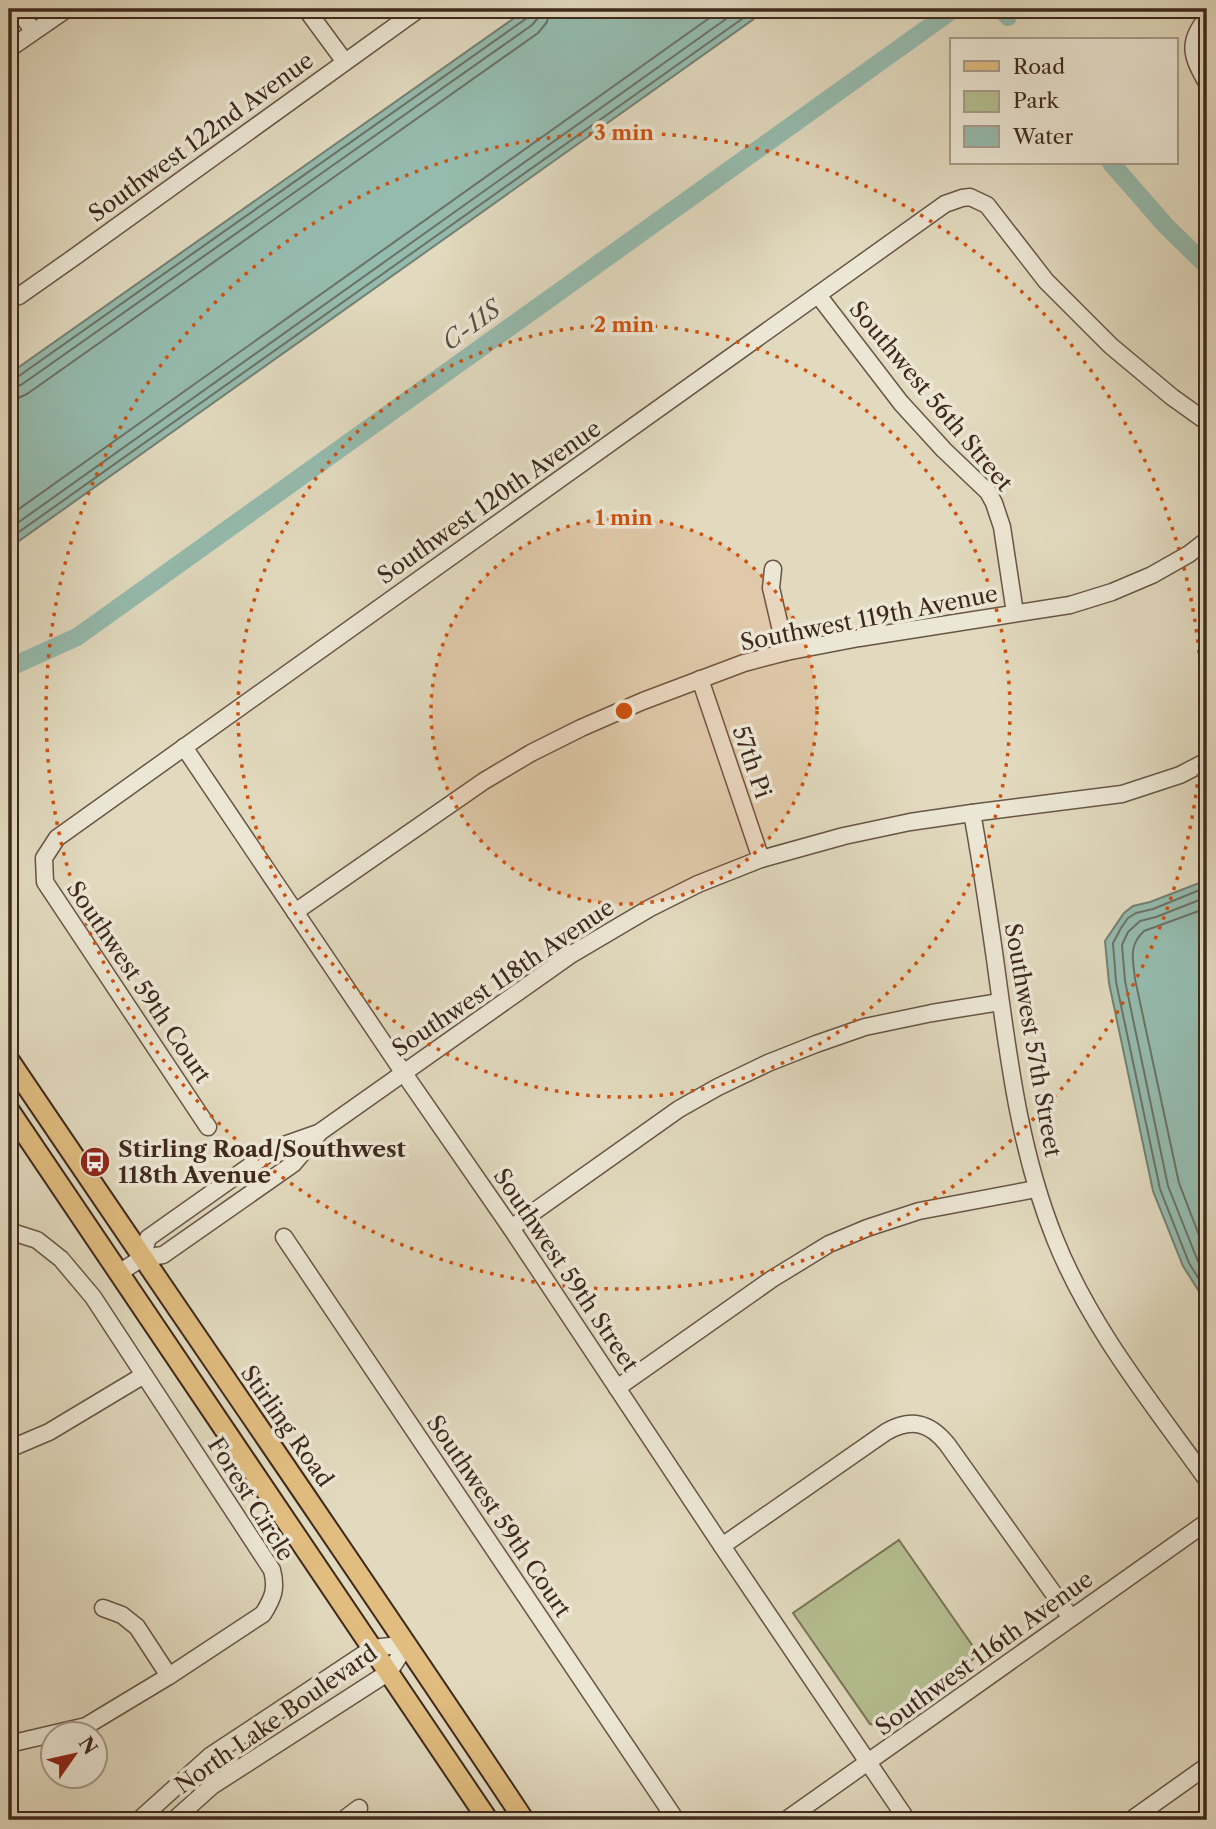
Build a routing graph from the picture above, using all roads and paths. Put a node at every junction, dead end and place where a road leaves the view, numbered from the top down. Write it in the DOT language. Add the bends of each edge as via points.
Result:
graph roads {
  1 [pos="18,9"];
  2 [pos="66,9"];
  3 [pos="306,9"];
  4 [pos="419,9"];
  5 [pos="1207,18"];
  6 [pos="33,31"];
  7 [pos="9,49"];
  8 [pos="345,62"];
  9 [pos="1207,83"];
  10 [pos="818,295"];
  11 [pos="9,299"];
  12 [pos="1207,422"];
  13 [pos="1207,540"];
  14 [pos="773,569"];
  15 [pos="1015,613"];
  16 [pos="786,652"];
  17 [pos="700,679"];
  18 [pos="184,747"];
  19 [pos="1207,761"];
  20 [pos="972,813"];
  21 [pos="44,858"];
  22 [pos="761,859"];
  23 [pos="295,912"];
  24 [pos="1000,1002"];
  25 [pos="9,1060"];
  26 [pos="403,1072"];
  27 [pos="9,1110"];
  28 [pos="208,1127"];
  29 [pos="320,1132"];
  30 [pos="1036,1189"];
  31 [pos="511,1228"];
  32 [pos="9,1231"];
  33 [pos="284,1237"];
  34 [pos="142,1258"];
  35 [pos="119,1273"];
  36 [pos="144,1375"];
  37 [pos="617,1388"];
  38 [pos="9,1449"];
  39 [pos="1207,1480"];
  40 [pos="1207,1522"];
  41 [pos="722,1546"];
  42 [pos="103,1608"];
  43 [pos="1072,1618"];
  44 [pos="407,1644"];
  45 [pos="373,1648"];
  46 [pos="389,1672"];
  47 [pos="169,1676"];
  48 [pos="9,1744"];
  49 [pos="868,1764"];
  50 [pos="1207,1766"];
  51 [pos="359,1808"];
  52 [pos="139,1820"];
  53 [pos="174,1820"];
  54 [pos="343,1820"];
  55 [pos="488,1820"];
  56 [pos="524,1820"];
  57 [pos="676,1820"];
  58 [pos="786,1820"];
  59 [pos="907,1820"];
  60 [pos="1131,1820"];
  1 -- 6 [label="street"];
  2 -- 6 [label="street"];
  3 -- 8 [label="street"];
  4 -- 8 [label="street, Southwest 122nd Avenue"];
  5 -- 9 [label="street" via="1193,44 1194,60"];
  6 -- 7 [label="street"];
  8 -- 11 [label="street, Southwest 122nd Avenue"];
  10 -- 12 [label="street, Southwest 120th Avenue" via="945,204 970,197 993,211 1046,281 1111,346"];
  10 -- 15 [label="street, Southwest 56th Street" via="901,403 995,503"];
  10 -- 18 [label="street, Southwest 120th Avenue"];
  13 -- 15 [label="street, Southwest 119th Avenue" via="1152,575 1112,592 1070,605"];
  14 -- 16 [label="street" via="771,587"];
  15 -- 16 [label="street, Southwest 119th Avenue"];
  16 -- 17 [label="street, Southwest 119th Avenue"];
  17 -- 22 [label="street, 57th Pi"];
  17 -- 23 [label="street, Southwest 119th Avenue" via="580,728 519,760"];
  18 -- 21 [label="street, Southwest 120th Avenue" via="57,838"];
  18 -- 23 [label="street, Southwest 59th Street"];
  19 -- 20 [label="street, Southwest 118th Avenue" via="1122,794"];
  20 -- 22 [label="street, Southwest 118th Avenue" via="853,834"];
  20 -- 24 [label="street, Southwest 57th Street"];
  21 -- 28 [label="street, Southwest 59th Court" via="45,882"];
  22 -- 26 [label="street, Southwest 118th Avenue" via="650,908 572,954"];
  23 -- 26 [label="street, Southwest 59th Street"];
  24 -- 30 [label="street, Southwest 57th Street" via="1016,1105"];
  24 -- 31 [label="street" via="865,1027 768,1063 679,1109"];
  25 -- 34 [label="main road, Stirling Road"];
  26 -- 29 [label="street, Southwest 118th Avenue"];
  26 -- 31 [label="street, Southwest 59th Street"];
  27 -- 35 [label="main road"];
  29 -- 34 [label="street, Southwest 118th Avenue" via="293,1164 163,1255"];
  29 -- 34 [label="street, Southwest 118th Avenue" via="281,1146 148,1238"];
  30 -- 37 [label="street" via="919,1212 829,1244"];
  30 -- 39 [label="street, Southwest 57th Street" via="1055,1240 1098,1324"];
  31 -- 37 [label="street, Southwest 59th Street"];
  32 -- 36 [label="street, Forest Circle" via="37,1240 61,1259 93,1297"];
  33 -- 57 [label="street, Southwest 59th Court"];
  34 -- 35 [label="street, Southwest 118th Avenue"];
  34 -- 44 [label="main road, Stirling Road"];
  35 -- 45 [label="main road"];
  36 -- 38 [label="street" via="49,1432"];
  36 -- 47 [label="street, Forest Circle" via="272,1570 275,1584 263,1614"];
  37 -- 41 [label="street, Southwest 59th Street"];
  40 -- 43 [label="street, Southwest 116th Avenue"];
  41 -- 43 [label="street" via="886,1432 904,1423 920,1425 947,1444"];
  41 -- 49 [label="street, Southwest 59th Street"];
  42 -- 47 [label="street" via="122,1615 137,1628"];
  43 -- 49 [label="street, Southwest 116th Avenue"];
  44 -- 45 [label="street, North Lake Boulevard"];
  44 -- 46 [label="street, North Lake Boulevard"];
  44 -- 56 [label="main road, Stirling Road"];
  45 -- 46 [label="main road"];
  45 -- 52 [label="street, North Lake Boulevard" via="210,1756"];
  46 -- 53 [label="street, North Lake Boulevard" via="212,1786"];
  46 -- 55 [label="main road"];
  47 -- 48 [label="street, Forest Circle" via="86,1726"];
  49 -- 58 [label="street, Southwest 116th Avenue"];
  49 -- 59 [label="street, Southwest 59th Street"];
  50 -- 60 [label="street"];
  51 -- 54 [label="street"];
}
